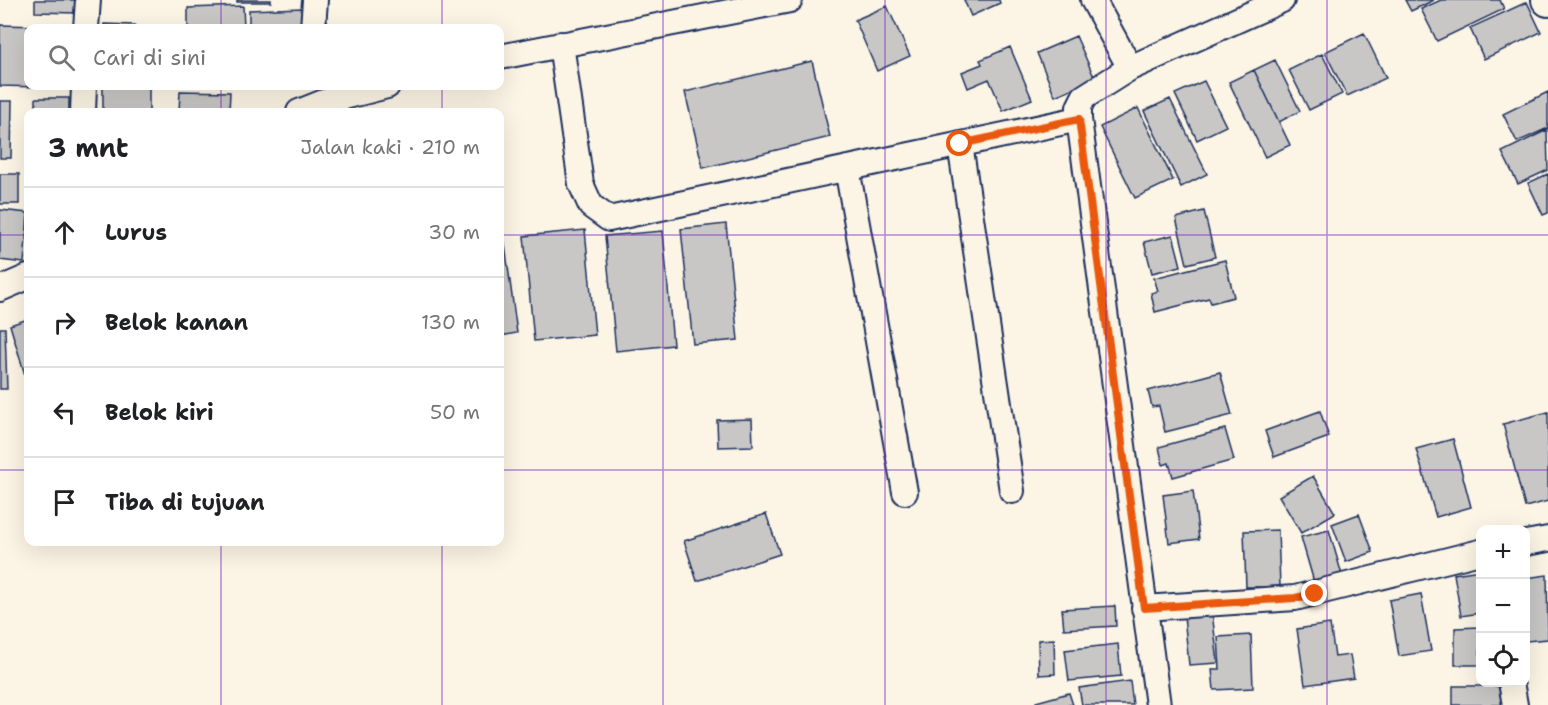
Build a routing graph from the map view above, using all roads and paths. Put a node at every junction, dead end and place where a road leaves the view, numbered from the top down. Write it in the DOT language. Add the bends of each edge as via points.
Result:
graph roads {
  1 [pos="88,0"];
  2 [pos="315,0"];
  3 [pos="790,0"];
  4 [pos="1093,0"];
  5 [pos="1282,0"];
  6 [pos="86,24"];
  7 [pos="314,24"];
  8 [pos="561,44"];
  9 [pos="504,56"];
  10 [pos="1130,68"];
  11 [pos="84,90"];
  12 [pos="371,90"];
  13 [pos="306,102"];
  14 [pos="83,108"];
  15 [pos="1079,119"];
  16 [pos="960,144"];
  17 [pos="847,168"];
  18 [pos="24,279"];
  19 [pos="0,289"];
  20 [pos="1012,491"];
  21 [pos="905,492"];
  22 [pos="1548,540"];
  23 [pos="1530,542"];
  24 [pos="1476,553"];
  25 [pos="1144,608"];
  26 [pos="1512,687"];
  27 [pos="1158,705"];
  28 [pos="1515,705"];
  1 -- 6 [label="street"];
  2 -- 7 [label="street"];
  3 -- 8 [label="street"];
  4 -- 10 [label="street"];
  5 -- 10 [label="street"];
  8 -- 9 [label="street"];
  8 -- 17 [label="street" via="581,184 591,206 609,219"];
  10 -- 15 [label="street" via="1084,97"];
  11 -- 14 [label="street"];
  12 -- 13 [label="street" via="324,102"];
  15 -- 16 [label="street"];
  15 -- 25 [label="street"];
  16 -- 17 [label="street"];
  16 -- 20 [label="street"];
  17 -- 21 [label="street"];
  18 -- 19 [label="street"];
  22 -- 23 [label="street"];
  24 -- 25 [label="street" via="1295,598"];
  25 -- 27 [label="street"];
  26 -- 28 [label="street"];
}
